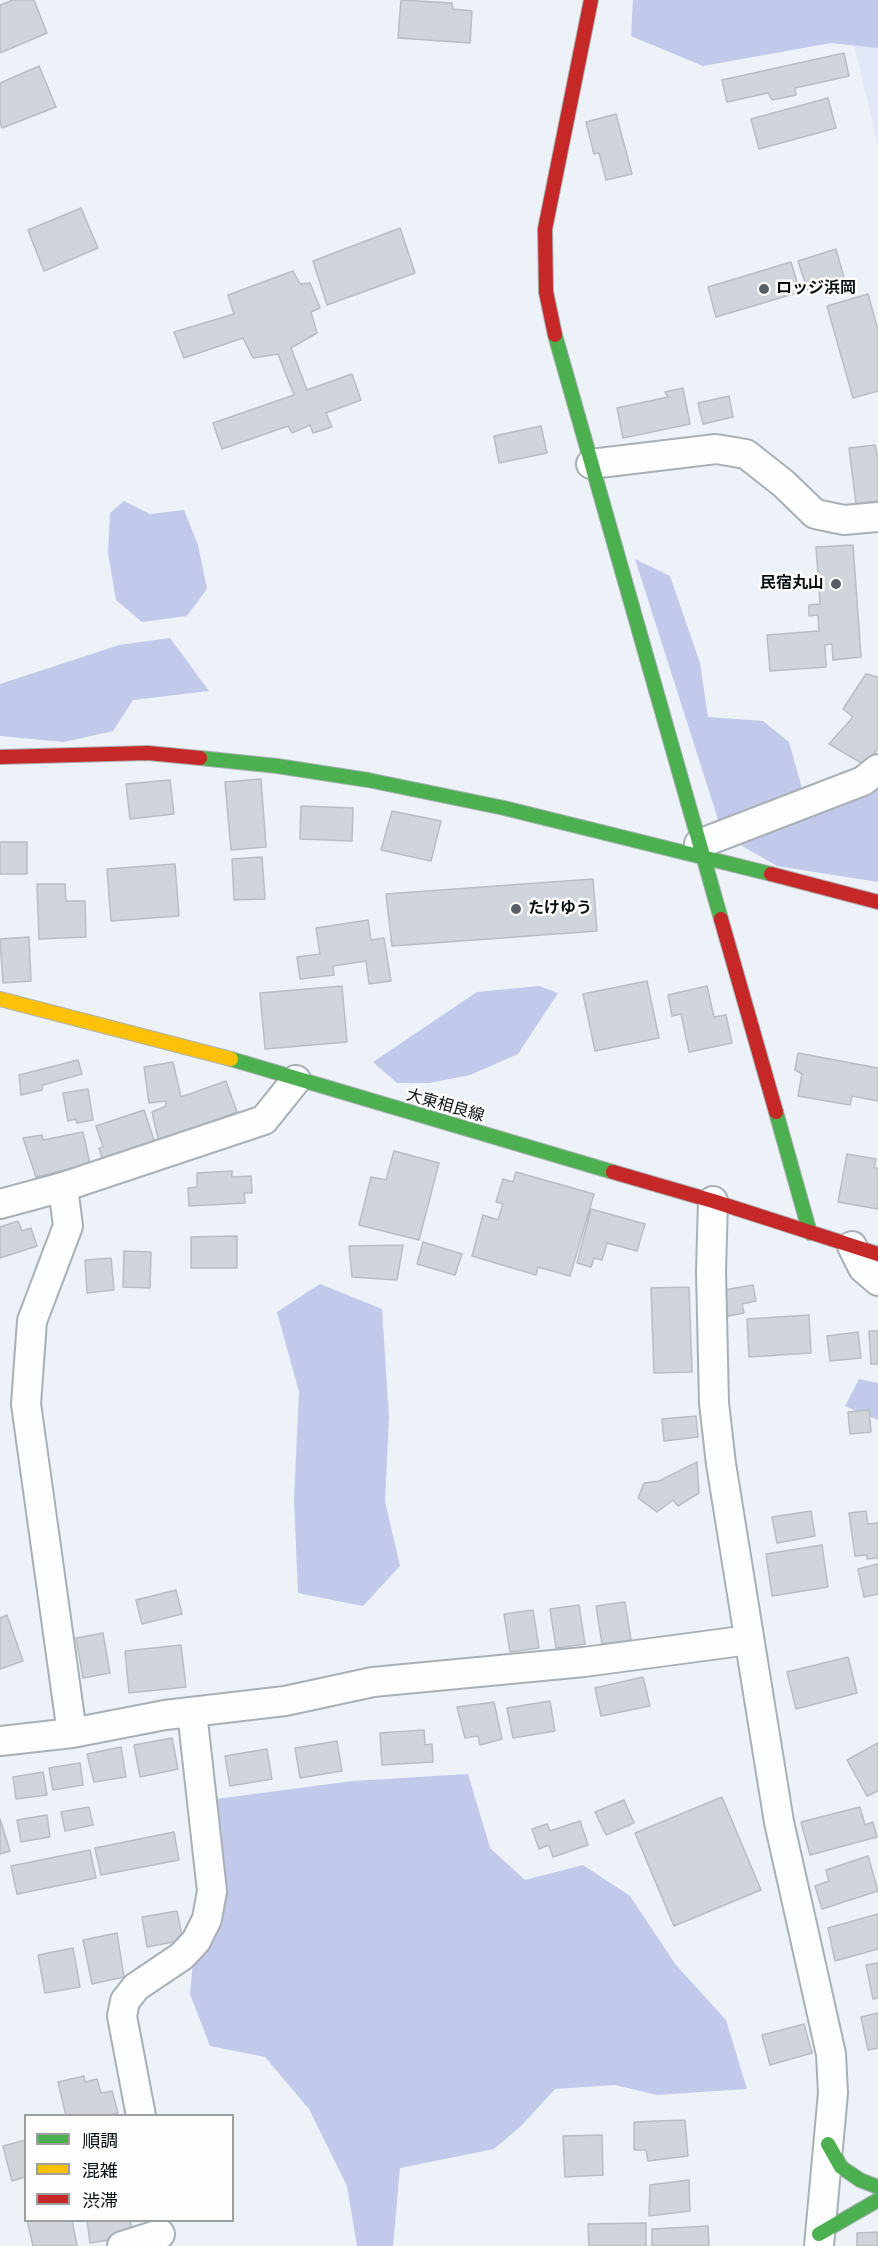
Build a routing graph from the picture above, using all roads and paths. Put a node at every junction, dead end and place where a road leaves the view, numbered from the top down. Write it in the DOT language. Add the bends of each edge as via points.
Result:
graph roads {
  1 [pos="591,0"];
  2 [pos="591,464"];
  3 [pos="878,517"];
  4 [pos="0,758"];
  5 [pos="878,769"];
  6 [pos="700,850"];
  7 [pos="878,902"];
  8 [pos="0,999"];
  9 [pos="296,1080"];
  10 [pos="63,1187"];
  11 [pos="713,1201"];
  12 [pos="0,1204"];
  13 [pos="810,1233"];
  14 [pos="865,1250"];
  15 [pos="878,1281"];
  16 [pos="749,1640"];
  17 [pos="192,1712"];
  18 [pos="72,1733"];
  19 [pos="0,1741"];
  20 [pos="141,2114"];
  21 [pos="828,2144"];
  22 [pos="878,2187"];
  23 [pos="878,2200"];
  24 [pos="160,2234"];
  25 [pos="819,2240"];
  26 [pos="122,2246"];
  1 -- 2 [label="street" via="545,229 544,263 551,323"];
  2 -- 3 [label="street" via="716,449 746,454 816,513 844,520"];
  2 -- 6 [label="street"];
  4 -- 6 [label="street" via="148,753 277,766 390,784"];
  5 -- 6 [label="street" via="863,781"];
  6 -- 7 [label="street"];
  6 -- 13 [label="street"];
  8 -- 9 [label="street, 大東相良線"];
  9 -- 10 [label="street" via="264,1120"];
  9 -- 11 [label="street, 大東相良線"];
  10 -- 12 [label="street"];
  10 -- 18 [label="street" via="68,1226 32,1321 26,1404"];
  11 -- 13 [label="street, 大東相良線"];
  11 -- 16 [label="street" via="714,1403"];
  13 -- 14 [label="street, 大東相良線"];
  14 -- 15 [label="street" via="863,1268"];
  16 -- 17 [label="street" via="584,1662 373,1682 285,1701"];
  16 -- 21 [label="street" via="779,1821 831,2054 833,2093"];
  17 -- 18 [label="street"];
  17 -- 20 [label="street" via="213,1891 207,1919 196,1941 182,1956 136,1987 125,2001 122,2016"];
  18 -- 19 [label="street"];
  21 -- 22 [label="street" via="841,2168"];
  21 -- 25 [label="street"];
  23 -- 25 [label="street"];
  24 -- 26 [label="street"];
}
